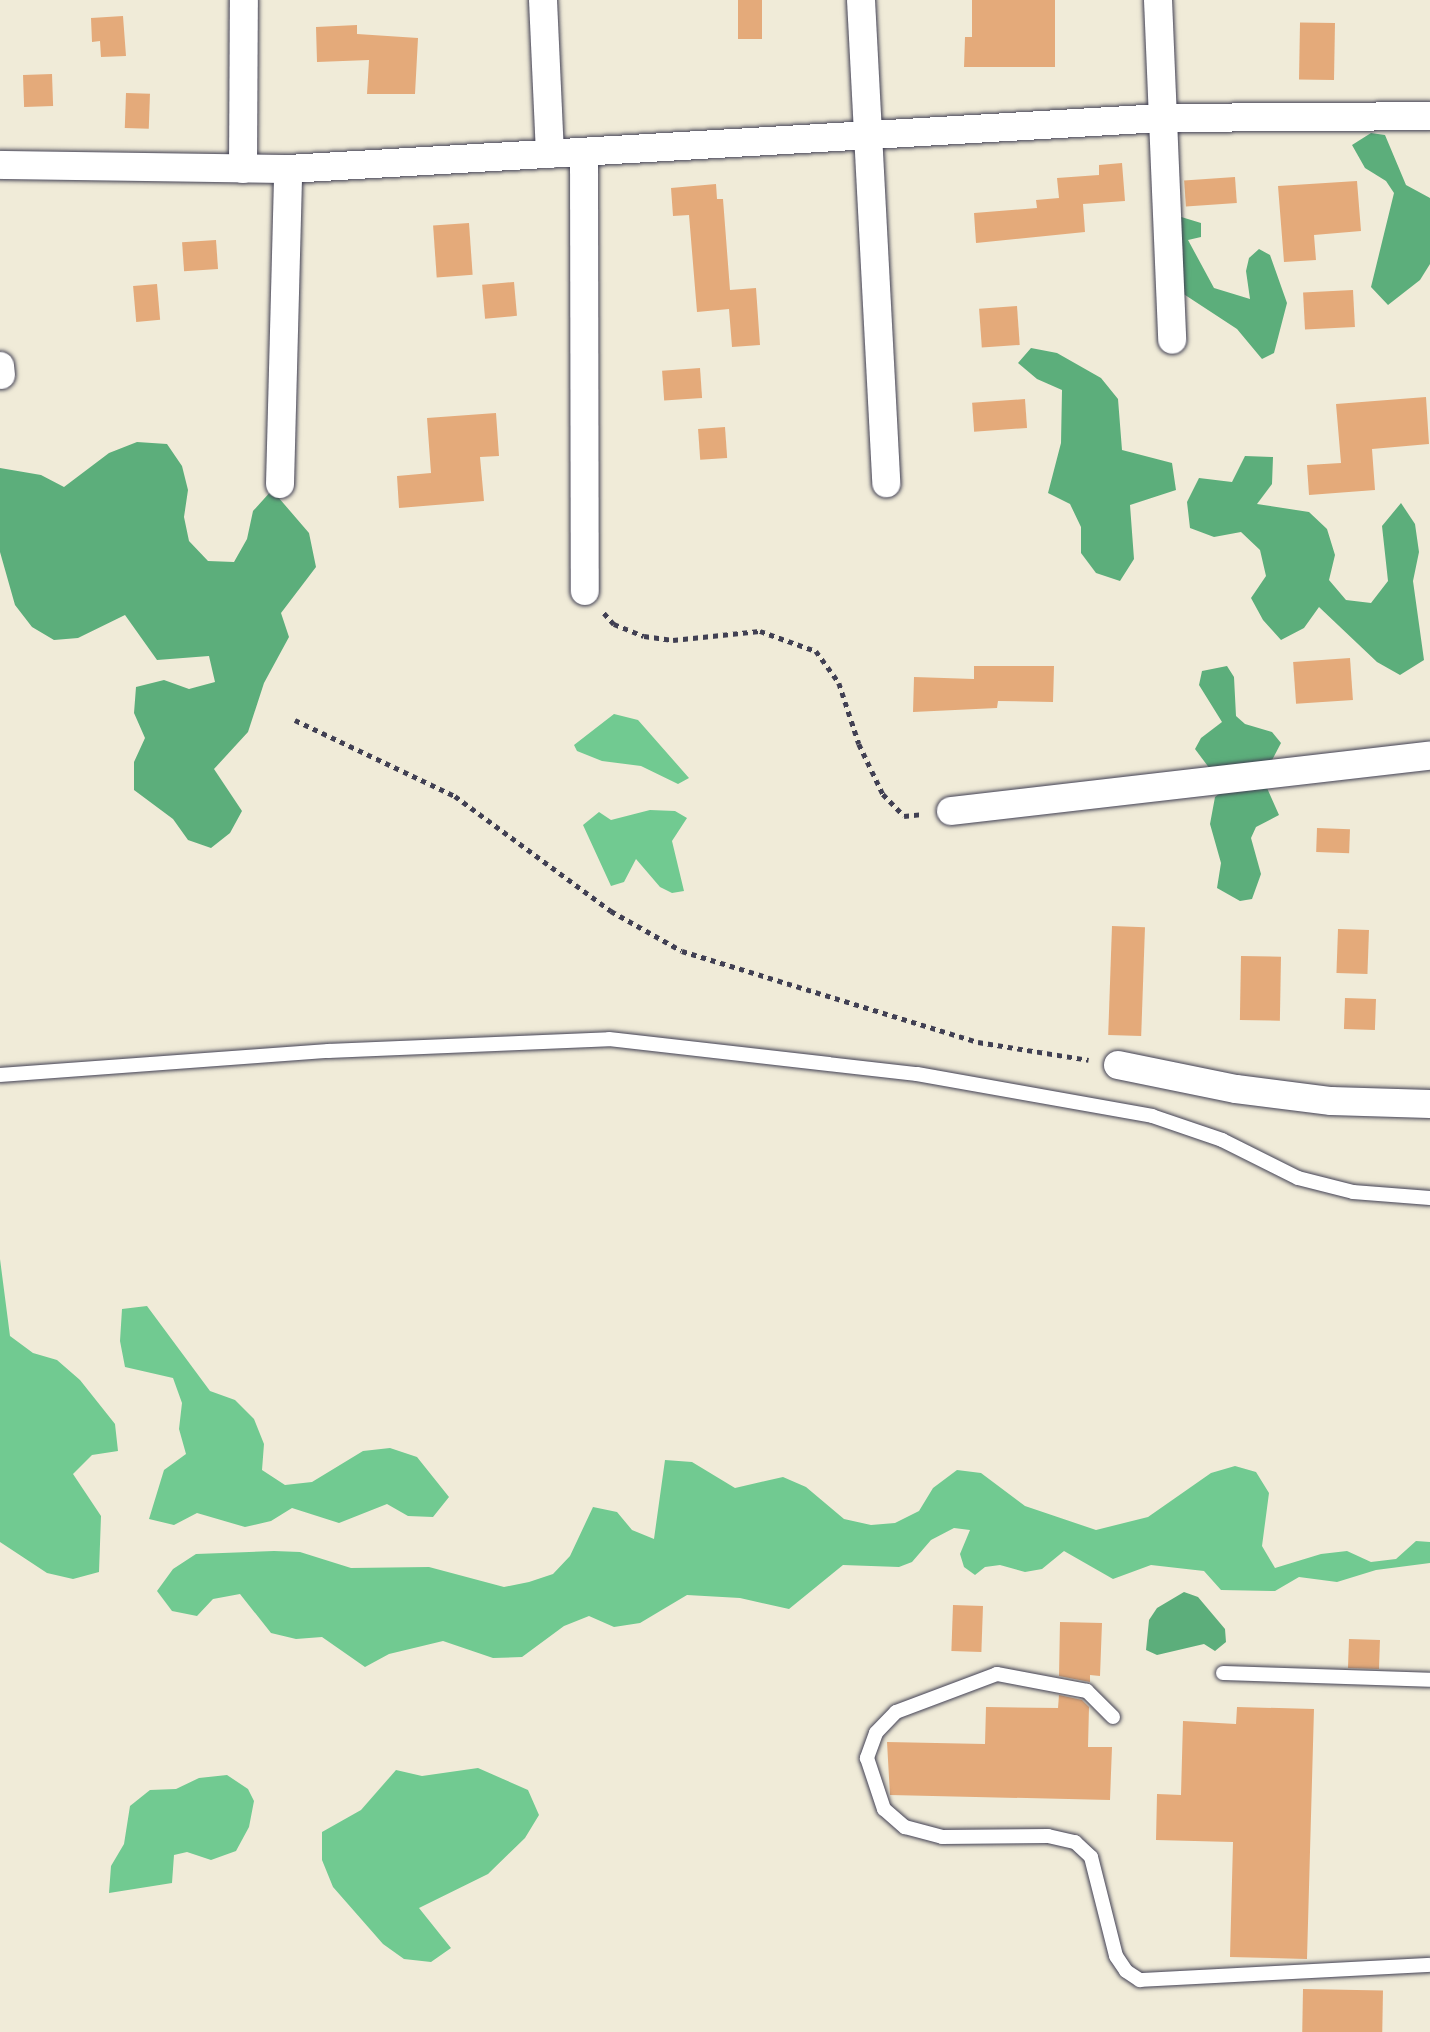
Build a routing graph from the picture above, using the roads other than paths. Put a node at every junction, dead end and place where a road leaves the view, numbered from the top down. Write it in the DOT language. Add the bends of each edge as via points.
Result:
graph roads {
  1 [pos="244,0"];
  2 [pos="543,0"];
  3 [pos="861,0"];
  4 [pos="1158,0"];
  5 [pos="1430,116"];
  6 [pos="1161,118"];
  7 [pos="865,137"];
  8 [pos="550,154"];
  9 [pos="584,154"];
  10 [pos="0,165"];
  11 [pos="243,169"];
  12 [pos="288,169"];
  13 [pos="1172,340"];
  14 [pos="0,366"];
  15 [pos="1,374"];
  16 [pos="886,483"];
  17 [pos="280,484"];
  18 [pos="585,591"];
  19 [pos="1430,756"];
  20 [pos="951,811"];
  21 [pos="1118,1065"];
  22 [pos="0,1074"];
  23 [pos="1430,1104"];
  24 [pos="1430,1198"];
  25 [pos="1223,1673"];
  26 [pos="1430,1680"];
  27 [pos="1113,1717"];
  28 [pos="1430,1965"];
  1 -- 11 [label="street"];
  2 -- 8 [label="street"];
  3 -- 7 [label="street"];
  4 -- 6 [label="street"];
  5 -- 6 [label="street"];
  6 -- 7 [label="street"];
  6 -- 13 [label="street"];
  7 -- 9 [label="street"];
  7 -- 16 [label="street"];
  8 -- 9 [label="street"];
  8 -- 12 [label="street"];
  9 -- 18 [label="street"];
  10 -- 11 [label="street"];
  11 -- 12 [label="street"];
  12 -- 17 [label="street"];
  14 -- 15 [label="street"];
  19 -- 20 [label="street"];
  21 -- 23 [label="street" via="1236,1089 1331,1101"];
  22 -- 24 [label="lane" via="328,1051 609,1039 917,1074 1152,1116 1222,1140 1298,1178 1353,1192"];
  25 -- 26 [label="lane"];
  27 -- 28 [label="lane" via="1087,1691 997,1674 896,1712 876,1733 867,1758 884,1809 905,1827 942,1837 1048,1836 1075,1842 1091,1857 1116,1956 1126,1971 1140,1980"];
}
